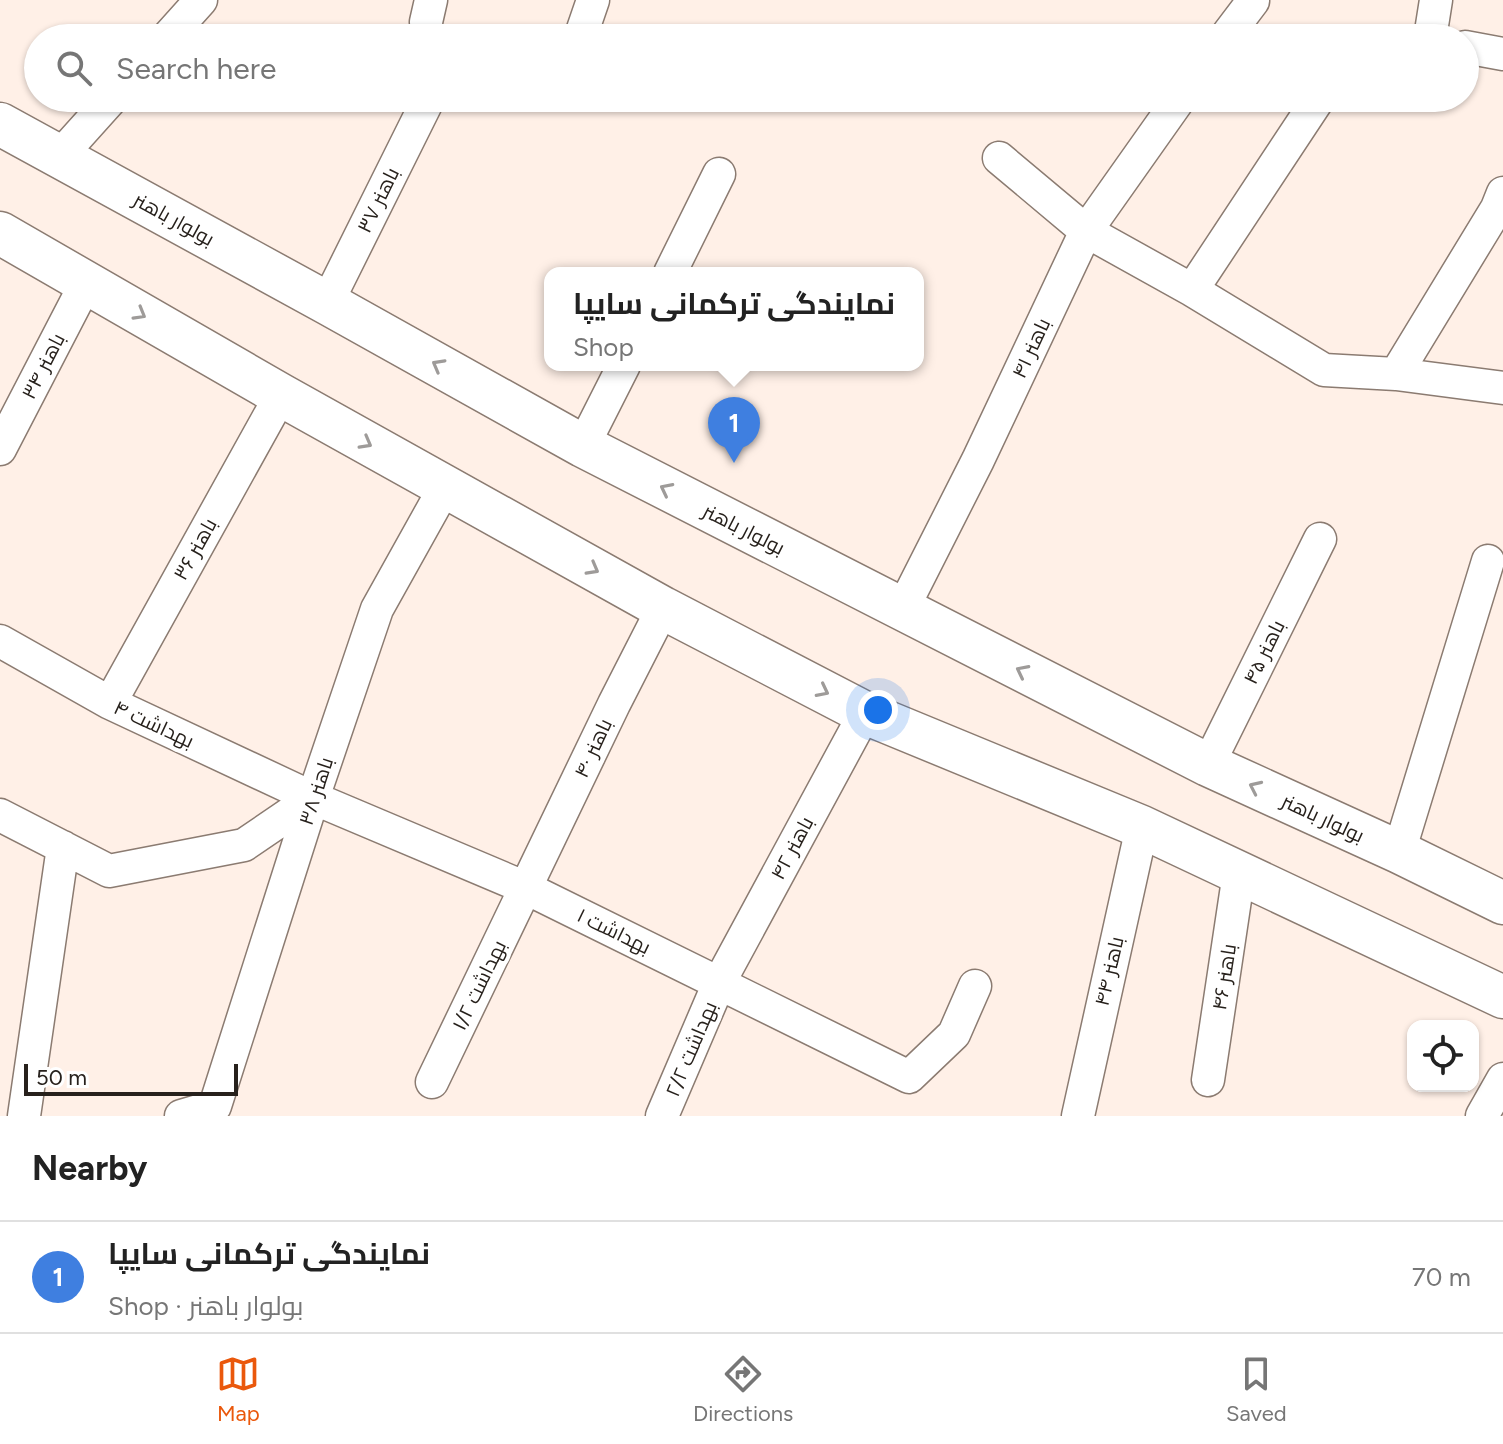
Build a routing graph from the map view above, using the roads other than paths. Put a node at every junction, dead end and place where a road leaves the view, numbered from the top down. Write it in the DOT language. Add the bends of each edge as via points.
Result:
graph roads {
  1 [pos="201,0"];
  2 [pos="431,0"];
  3 [pos="593,0"];
  4 [pos="1436,0"];
  5 [pos="1253,1"];
  6 [pos="180,24"];
  7 [pos="426,24"];
  8 [pos="585,24"];
  9 [pos="1236,24"];
  10 [pos="1432,24"];
  11 [pos="1479,50"];
  12 [pos="1503,54"];
  13 [pos="99,112"];
  14 [pos="422,112"];
  15 [pos="1170,112"];
  16 [pos="1310,112"];
  17 [pos="0,124"];
  18 [pos="59,157"];
  19 [pos="999,158"];
  20 [pos="719,174"];
  21 [pos="1503,193"];
  22 [pos="1086,231"];
  23 [pos="0,233"];
  24 [pos="673,267"];
  25 [pos="86,283"];
  26 [pos="1192,290"];
  27 [pos="327,303"];
  28 [pos="621,371"];
  29 [pos="1396,374"];
  30 [pos="1503,388"];
  31 [pos="281,395"];
  32 [pos="583,446"];
  33 [pos="0,449"];
  34 [pos="445,487"];
  35 [pos="1320,539"];
  36 [pos="1488,561"];
  37 [pos="663,608"];
  38 [pos="902,610"];
  39 [pos="0,641"];
  40 [pos="110,703"];
  41 [pos="865,713"];
  42 [pos="1208,765"];
  43 [pos="313,798"];
  44 [pos="0,815"];
  45 [pos="1142,827"];
  46 [pos="63,847"];
  47 [pos="1399,852"];
  48 [pos="1239,873"];
  49 [pos="526,888"];
  50 [pos="1503,903"];
  51 [pos="719,983"];
  52 [pos="975,986"];
  53 [pos="1503,997"];
  54 [pos="1503,1079"];
  55 [pos="1208,1080"];
  56 [pos="432,1082"];
  57 [pos="220,1111"];
  58 [pos="24,1116"];
  59 [pos="181,1116"];
  60 [pos="662,1116"];
  61 [pos="1078,1116"];
  62 [pos="1482,1116"];
  1 -- 6 [label="street"];
  2 -- 7 [label="street"];
  3 -- 8 [label="street"];
  4 -- 10 [label="street"];
  5 -- 9 [label="street"];
  11 -- 12 [label="street"];
  13 -- 18 [label="street"];
  14 -- 27 [label="street, باهنر ۳۷"];
  15 -- 22 [label="street, باهنر ۴۱"];
  16 -- 26 [label="street"];
  17 -- 18 [label="main road, بولوار باهنر"];
  18 -- 27 [label="main road, بولوار باهنر"];
  19 -- 22 [label="street"];
  20 -- 24 [label="street"];
  21 -- 29 [label="street"];
  22 -- 26 [label="street"];
  22 -- 38 [label="street, باهنر ۴۱"];
  23 -- 25 [label="main road"];
  25 -- 31 [label="main road, one-way"];
  25 -- 33 [label="street, باهنر ۳۴"];
  26 -- 29 [label="street" via="1324,370"];
  32 -- 27 [label="main road, بولوار باهنر, one-way"];
  28 -- 32 [label="street"];
  29 -- 30 [label="street"];
  31 -- 34 [label="main road, one-way"];
  31 -- 40 [label="street, باهنر ۳۶"];
  38 -- 32 [label="main road, بولوار باهنر, one-way"];
  34 -- 37 [label="main road, one-way"];
  34 -- 43 [label="street, باهنر ۳۸" via="377,609"];
  35 -- 42 [label="street, باهنر ۴۵"];
  36 -- 47 [label="street"];
  37 -- 41 [label="main road, one-way"];
  37 -- 49 [label="street, باهنر ۴۰"];
  42 -- 38 [label="main road, بولوار باهنر, one-way"];
  39 -- 40 [label="street, بهداشت ۴"];
  40 -- 43 [label="street, بهداشت ۴"];
  41 -- 45 [label="main road"];
  41 -- 51 [label="street, باهنر ۴۲"];
  47 -- 42 [label="main road, بولوار باهنر, one-way"];
  43 -- 46 [label="street" via="244,845 109,871"];
  43 -- 49 [label="street, بهداشت ۱"];
  43 -- 57 [label="street, باهنر ۳۸"];
  44 -- 46 [label="street"];
  45 -- 48 [label="main road"];
  45 -- 61 [label="street, باهنر ۴۴"];
  46 -- 58 [label="street"];
  47 -- 50 [label="main road, بولوار باهنر"];
  48 -- 53 [label="main road"];
  48 -- 55 [label="street, باهنر ۴۶"];
  49 -- 51 [label="street, بهداشت ۱"];
  49 -- 56 [label="street, بهداشت ۱/۲"];
  51 -- 52 [label="street, بهداشت ۱" via="909,1077 954,1034"];
  51 -- 60 [label="street, بهداشت ۲/۲"];
  54 -- 62 [label="street"];
  57 -- 59 [label="street"];
}
